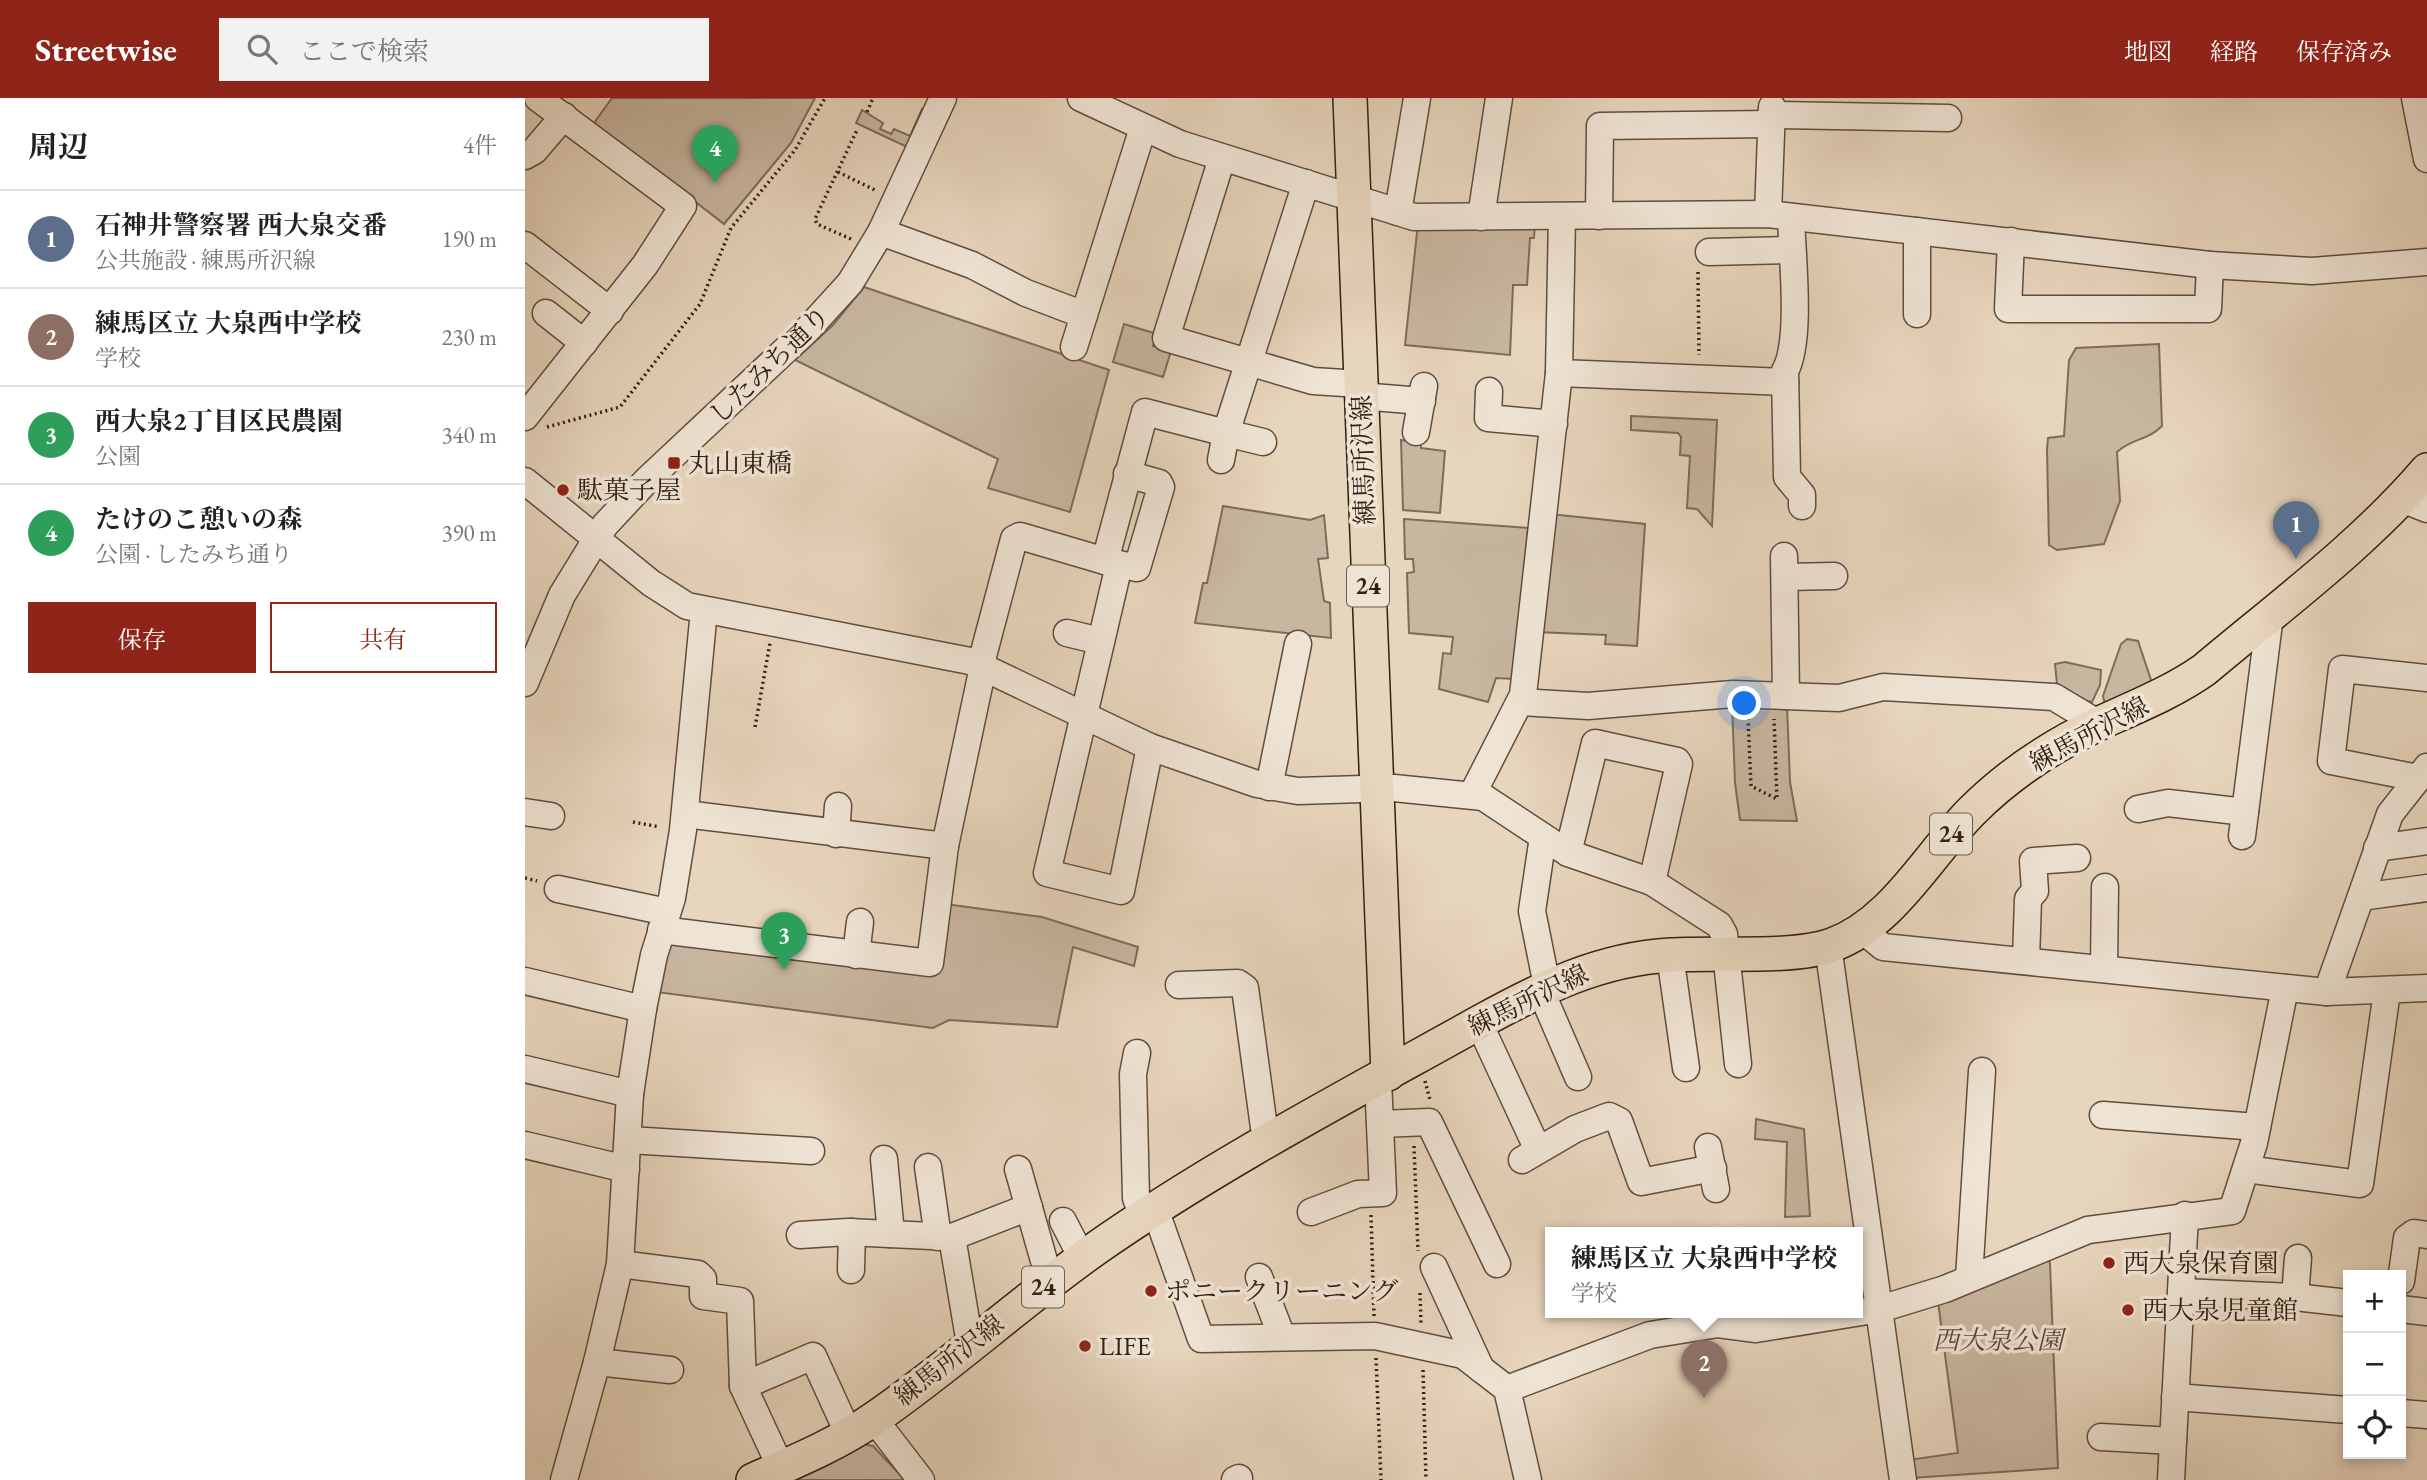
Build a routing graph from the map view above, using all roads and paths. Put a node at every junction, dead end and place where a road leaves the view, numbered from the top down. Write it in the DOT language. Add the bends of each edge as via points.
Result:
graph roads {
  1 [pos="538,98"];
  2 [pos="825,98"];
  3 [pos="873,98"];
  4 [pos="943,98"];
  5 [pos="1081,98"];
  6 [pos="1350,98"];
  7 [pos="1417,98"];
  8 [pos="1499,98"];
  9 [pos="2415,98"];
  10 [pos="867,112"];
  11 [pos="1772,112"];
  12 [pos="564,116"];
  13 [pos="1948,118"];
  14 [pos="1143,128"];
  15 [pos="857,130"];
  16 [pos="525,156"];
  17 [pos="1222,158"];
  18 [pos="2427,159"];
  19 [pos="838,172"];
  20 [pos="1306,183"];
  21 [pos="1355,199"];
  22 [pos="895,200"];
  23 [pos="1398,212"];
  24 [pos="1779,215"];
  25 [pos="1599,216"];
  26 [pos="1481,217"];
  27 [pos="1562,217"];
  28 [pos="1917,231"];
  29 [pos="876,241"];
  30 [pos="2011,241"];
  31 [pos="525,245"];
  32 [pos="1792,250"];
  33 [pos="1709,252"];
  34 [pos="2427,261"];
  35 [pos="2210,265"];
  36 [pos="610,312"];
  37 [pos="546,313"];
  38 [pos="1917,314"];
  39 [pos="1084,315"];
  40 [pos="585,343"];
  41 [pos="1074,346"];
  42 [pos="1246,363"];
  43 [pos="1559,373"];
  44 [pos="1699,378"];
  45 [pos="1785,382"];
  46 [pos="1360,390"];
  47 [pos="1489,391"];
  48 [pos="534,423"];
  49 [pos="1554,424"];
  50 [pos="1416,432"];
  51 [pos="1226,433"];
  52 [pos="1263,442"];
  53 [pos="1221,460"];
  54 [pos="2427,470"];
  55 [pos="1127,474"];
  56 [pos="525,481"];
  57 [pos="2414,504"];
  58 [pos="1802,506"];
  59 [pos="595,537"];
  60 [pos="1112,563"];
  61 [pos="1834,576"];
  62 [pos="704,610"];
  63 [pos="2270,615"];
  64 [pos="773,623"];
  65 [pos="1066,633"];
  66 [pos="1100,641"];
  67 [pos="1298,644"];
  68 [pos="983,667"];
  69 [pos="2427,678"];
  70 [pos="525,683"];
  71 [pos="1747,694"];
  72 [pos="1780,696"];
  73 [pos="1521,702"];
  74 [pos="1082,713"];
  75 [pos="2099,724"];
  76 [pos="755,727"];
  77 [pos="1150,747"];
  78 [pos="2423,772"];
  79 [pos="1269,787"];
  80 [pos="1376,789"];
  81 [pos="1472,795"];
  82 [pos="838,806"];
  83 [pos="2138,809"];
  84 [pos="633,822"];
  85 [pos="684,822"];
  86 [pos="835,834"];
  87 [pos="1543,837"];
  88 [pos="2427,841"];
  89 [pos="945,846"];
  90 [pos="2377,848"];
  91 [pos="1568,853"];
  92 [pos="2077,858"];
  93 [pos="1652,882"];
  94 [pos="2105,887"];
  95 [pos="2427,888"];
  96 [pos="558,889"];
  97 [pos="2361,897"];
  98 [pos="664,921"];
  99 [pos="860,922"];
  100 [pos="1861,930"];
  101 [pos="1828,946"];
  102 [pos="1727,953"];
  103 [pos="856,955"];
  104 [pos="1670,955"];
  105 [pos="2026,960"];
  106 [pos="2104,968"];
  107 [pos="525,981"];
  108 [pos="1179,985"];
  109 [pos="1544,988"];
  110 [pos="2285,988"];
  111 [pos="2427,988"];
  112 [pos="2387,991"];
  113 [pos="2327,992"];
  114 [pos="643,1009"];
  115 [pos="1479,1023"];
  116 [pos="1137,1053"];
  117 [pos="1738,1064"];
  118 [pos="1686,1068"];
  119 [pos="525,1069"];
  120 [pos="1982,1071"];
  121 [pos="1421,1074"];
  122 [pos="1383,1077"];
  123 [pos="1578,1077"];
  124 [pos="631,1094"];
  125 [pos="2103,1115"];
  126 [pos="1419,1122"];
  127 [pos="1380,1124"];
  128 [pos="2257,1127"];
  129 [pos="629,1140"];
  130 [pos="1266,1143"];
  131 [pos="525,1145"];
  132 [pos="811,1151"];
  133 [pos="884,1160"];
  134 [pos="928,1167"];
  135 [pos="1712,1168"];
  136 [pos="626,1169"];
  137 [pos="1018,1169"];
  138 [pos="2246,1169"];
  139 [pos="1370,1194"];
  140 [pos="1029,1207"];
  141 [pos="1311,1212"];
  142 [pos="1149,1213"];
  143 [pos="2186,1215"];
  144 [pos="1063,1221"];
  145 [pos="852,1232"];
  146 [pos="891,1234"];
  147 [pos="2427,1235"];
  148 [pos="800,1236"];
  149 [pos="945,1237"];
  150 [pos="1082,1258"];
  151 [pos="2298,1258"];
  152 [pos="619,1264"];
  153 [pos="1497,1264"];
  154 [pos="1424,1266"];
  155 [pos="851,1270"];
  156 [pos="2403,1270"];
  157 [pos="1259,1276"];
  158 [pos="1969,1278"];
  159 [pos="1050,1282"];
  160 [pos="2182,1293"];
  161 [pos="2295,1297"];
  162 [pos="2343,1302"];
  163 [pos="1880,1309"];
  164 [pos="2406,1310"];
  165 [pos="1863,1312"];
  166 [pos="2427,1312"];
  167 [pos="1824,1318"];
  168 [pos="1686,1321"];
  169 [pos="1650,1324"];
  170 [pos="1375,1336"];
  171 [pos="1282,1337"];
  172 [pos="970,1344"];
  173 [pos="1422,1347"];
  174 [pos="597,1362"];
  175 [pos="1481,1369"];
  176 [pos="670,1370"];
  177 [pos="743,1386"];
  178 [pos="1507,1389"];
  179 [pos="2175,1397"];
  180 [pos="2343,1410"];
  181 [pos="2406,1413"];
  182 [pos="2427,1415"];
  183 [pos="862,1427"];
  184 [pos="2101,1437"];
  185 [pos="2173,1441"];
  186 [pos="767,1474"];
  187 [pos="564,1480"];
  188 [pos="922,1480"];
  189 [pos="1381,1480"];
  190 [pos="1426,1480"];
  191 [pos="1528,1480"];
  192 [pos="1903,1480"];
  193 [pos="2171,1480"];
  1 -- 12 [label="street"];
  2 -- 48 [label="path" via="795,150 731,228 700,304 620,407"];
  3 -- 10 [label="path"];
  4 -- 22 [label="street, したみち通り"];
  5 -- 14 [label="street"];
  6 -- 21 [label="main road, 練馬所沢線 / 24"];
  7 -- 23 [label="street"];
  8 -- 26 [label="street"];
  9 -- 18 [label="street"];
  11 -- 13 [label="street"];
  11 -- 24 [label="street"];
  11 -- 25 [label="street" via="1600,126"];
  12 -- 16 [label="street"];
  12 -- 36 [label="street" via="683,206"];
  14 -- 17 [label="street"];
  14 -- 39 [label="street"];
  15 -- 29 [label="path" via="815,219 817,224"];
  17 -- 20 [label="street"];
  17 -- 42 [label="street" via="1166,338"];
  19 -- 22 [label="path"];
  20 -- 21 [label="street"];
  20 -- 42 [label="street"];
  21 -- 23 [label="street"];
  21 -- 46 [label="main road, 練馬所沢線 / 24"];
  22 -- 29 [label="street, したみち通り"];
  23 -- 26 [label="street" via="1414,217"];
  24 -- 25 [label="street"];
  24 -- 28 [label="street"];
  24 -- 32 [label="street"];
  25 -- 27 [label="street"];
  26 -- 27 [label="street"];
  27 -- 43 [label="street"];
  28 -- 30 [label="street"];
  28 -- 38 [label="street"];
  29 -- 39 [label="street" via="972,265 1026,293"];
  29 -- 59 [label="street, したみち通り" via="850,284 824,314 648,479"];
  30 -- 35 [label="street"];
  30 -- 35 [label="street" via="2008,309 2208,309"];
  31 -- 36 [label="street"];
  32 -- 33 [label="street"];
  32 -- 45 [label="street" via="1793,324"];
  33 -- 44 [label="path" via="1703,257 1698,281"];
  34 -- 35 [label="street" via="2312,271"];
  36 -- 40 [label="street"];
  37 -- 40 [label="street"];
  39 -- 41 [label="street"];
  40 -- 48 [label="street"];
  42 -- 46 [label="street"];
  42 -- 51 [label="street"];
  43 -- 44 [label="street"];
  43 -- 49 [label="street"];
  44 -- 45 [label="street"];
  45 -- 58 [label="street" via="1787,477 1802,495"];
  46 -- 50 [label="street" via="1423,393"];
  46 -- 80 [label="main road, 練馬所沢線 / 24"];
  47 -- 49 [label="street" via="1486,415 1490,419"];
  49 -- 73 [label="street"];
  51 -- 52 [label="street"];
  51 -- 53 [label="street"];
  51 -- 55 [label="street" via="1145,412"];
  54 -- 57 [label="main road, 練馬所沢線 / 24"];
  55 -- 60 [label="street"];
  55 -- 60 [label="street" via="1161,487 1139,566 1133,569"];
  56 -- 59 [label="street"];
  57 -- 63 [label="main road, 練馬所沢線 / 24"];
  59 -- 62 [label="street" via="667,594"];
  59 -- 70 [label="street, したみち通り" via="544,631"];
  60 -- 66 [label="street"];
  60 -- 68 [label="street" via="1020,536 1014,539 982,656"];
  61 -- 72 [label="street" via="1785,566"];
  62 -- 64 [label="street"];
  62 -- 85 [label="street"];
  63 -- 75 [label="main road, 練馬所沢線 / 24" via="2179,687"];
  63 -- 83 [label="street" via="2244,824 2168,803"];
  64 -- 68 [label="street"];
  64 -- 76 [label="path"];
  65 -- 66 [label="street"];
  66 -- 74 [label="street"];
  67 -- 79 [label="street"];
  68 -- 74 [label="street"];
  68 -- 89 [label="street"];
  69 -- 78 [label="street" via="2342,669 2331,761"];
  71 -- 72 [label="street"];
  71 -- 72 [label="path" via="1751,786 1777,799"];
  71 -- 73 [label="street" via="1588,706"];
  72 -- 75 [label="street" via="1839,698 1883,687 2054,697"];
  73 -- 81 [label="street"];
  74 -- 77 [label="street"];
  74 -- 77 [label="street" via="1046,871 1049,875 1121,891"];
  75 -- 100 [label="main road, 練馬所沢線 / 24" via="2038,757 1997,788"];
  77 -- 79 [label="street"];
  78 -- 90 [label="street" via="2391,814"];
  79 -- 80 [label="street"];
  80 -- 81 [label="street"];
  80 -- 122 [label="main road, 練馬所沢線 / 24"];
  81 -- 87 [label="street" via="1483,797"];
  82 -- 86 [label="street"];
  84 -- 85 [label="path"];
  85 -- 86 [label="street"];
  85 -- 98 [label="street"];
  86 -- 89 [label="street"];
  87 -- 91 [label="street"];
  87 -- 109 [label="street" via="1531,911"];
  88 -- 90 [label="street"];
  89 -- 103 [label="street" via="930,963"];
  90 -- 97 [label="street"];
  91 -- 93 [label="street"];
  91 -- 93 [label="street" via="1595,743 1677,761"];
  92 -- 105 [label="street" via="2033,860 2035,891 2028,899"];
  93 -- 102 [label="street" via="1719,925"];
  94 -- 106 [label="street"];
  95 -- 97 [label="street"];
  96 -- 98 [label="street"];
  97 -- 113 [label="street"];
  98 -- 103 [label="street"];
  98 -- 114 [label="street"];
  99 -- 103 [label="street"];
  100 -- 101 [label="main road, 練馬所沢線 / 24"];
  100 -- 105 [label="street" via="1883,947"];
  101 -- 102 [label="main road, 練馬所沢線 / 24"];
  101 -- 163 [label="street"];
  102 -- 104 [label="main road, 練馬所沢線 / 24"];
  102 -- 117 [label="street"];
  104 -- 109 [label="main road, 練馬所沢線 / 24" via="1609,963"];
  104 -- 118 [label="street"];
  105 -- 106 [label="street"];
  106 -- 110 [label="street"];
  107 -- 114 [label="street"];
  108 -- 130 [label="street" via="1238,983 1245,988"];
  109 -- 115 [label="main road, 練馬所沢線 / 24"];
  109 -- 123 [label="street"];
  110 -- 113 [label="street"];
  110 -- 128 [label="street"];
  111 -- 112 [label="street"];
  112 -- 113 [label="street"];
  112 -- 138 [label="street" via="2360,1184"];
  114 -- 124 [label="street"];
  115 -- 122 [label="main road, 練馬所沢線 / 24"];
  115 -- 135 [label="street" via="1530,1155 1609,1115 1619,1121 1641,1182"];
  116 -- 142 [label="street" via="1142,1090 1136,1198"];
  119 -- 124 [label="street"];
  120 -- 158 [label="street"];
  121 -- 126 [label="path" via="1430,1090 1430,1115"];
  122 -- 127 [label="street"];
  122 -- 130 [label="main road, 練馬所沢線 / 24"];
  124 -- 129 [label="street"];
  125 -- 128 [label="street"];
  126 -- 127 [label="street"];
  126 -- 153 [label="street" via="1429,1122"];
  126 -- 154 [label="path" via="1414,1132"];
  127 -- 139 [label="street" via="1383,1193"];
  128 -- 138 [label="street"];
  129 -- 132 [label="street"];
  129 -- 136 [label="street"];
  130 -- 142 [label="main road, 練馬所沢線 / 24"];
  131 -- 136 [label="street"];
  133 -- 146 [label="street"];
  134 -- 149 [label="street"];
  136 -- 152 [label="street"];
  137 -- 140 [label="street"];
  138 -- 143 [label="street" via="2232,1211"];
  139 -- 141 [label="street" via="1358,1194"];
  139 -- 170 [label="path"];
  140 -- 149 [label="street"];
  140 -- 159 [label="street"];
  142 -- 150 [label="main road, 練馬所沢線 / 24"];
  142 -- 171 [label="street" via="1201,1339"];
  143 -- 158 [label="street" via="2088,1230"];
  143 -- 160 [label="street"];
  144 -- 150 [label="street"];
  145 -- 146 [label="street"];
  145 -- 148 [label="street"];
  145 -- 155 [label="street"];
  146 -- 149 [label="street"];
  147 -- 156 [label="street" via="2414,1233 2407,1238"];
  149 -- 172 [label="street"];
  150 -- 159 [label="main road, 練馬所沢線 / 24"];
  151 -- 161 [label="street"];
  152 -- 174 [label="street"];
  152 -- 177 [label="street" via="698,1274 703,1279 703,1296 740,1301"];
  154 -- 173 [label="path"];
  154 -- 175 [label="street"];
  157 -- 171 [label="street"];
  158 -- 163 [label="street"];
  159 -- 172 [label="main road, 練馬所沢線 / 24"];
  160 -- 161 [label="street"];
  160 -- 179 [label="street"];
  161 -- 162 [label="street"];
  163 -- 165 [label="street"];
  163 -- 192 [label="street"];
  164 -- 166 [label="street"];
  167 -- 168 [label="street" via="1756,1329"];
  168 -- 169 [label="street"];
  169 -- 178 [label="street"];
  170 -- 171 [label="street"];
  170 -- 173 [label="street"];
  170 -- 189 [label="path"];
  172 -- 183 [label="main road, 練馬所沢線 / 24"];
  173 -- 175 [label="street" via="1463,1355"];
  173 -- 190 [label="path"];
  174 -- 176 [label="street"];
  174 -- 187 [label="street"];
  175 -- 178 [label="street"];
  177 -- 183 [label="street" via="813,1356"];
  177 -- 186 [label="street"];
  178 -- 191 [label="street"];
  179 -- 180 [label="street"];
  179 -- 185 [label="street"];
  181 -- 182 [label="street"];
  183 -- 186 [label="main road, 練馬所沢線 / 24"];
  183 -- 188 [label="street"];
  184 -- 185 [label="street"];
  185 -- 193 [label="street"];
}
